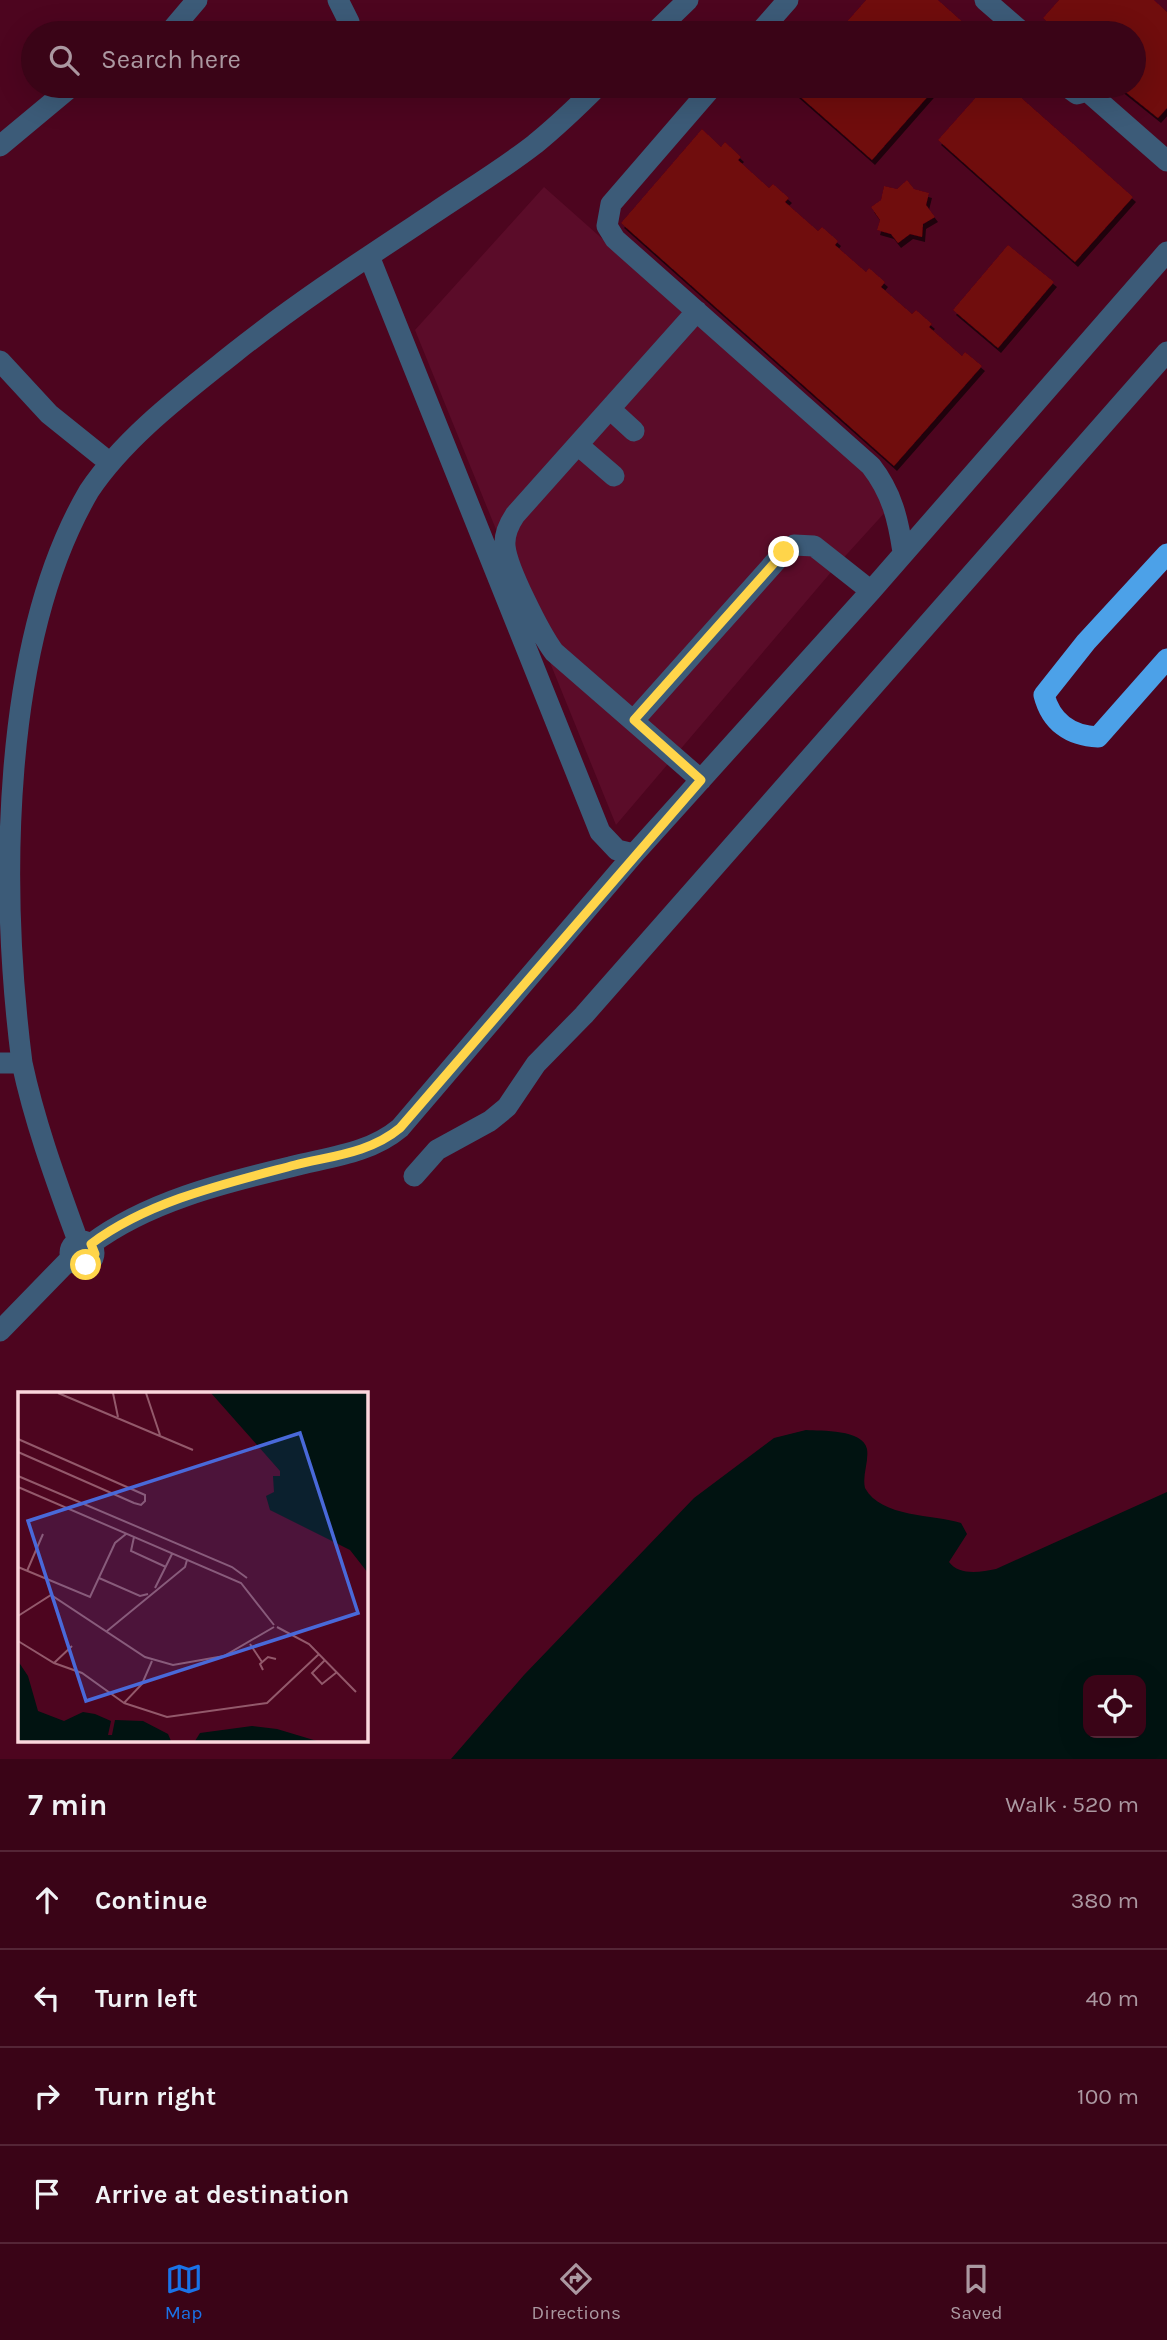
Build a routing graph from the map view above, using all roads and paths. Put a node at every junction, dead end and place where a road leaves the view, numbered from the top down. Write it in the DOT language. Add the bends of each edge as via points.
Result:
graph roads {
  1 [pos="197,0"];
  2 [pos="338,0"];
  3 [pos="688,0"];
  4 [pos="788,0"];
  5 [pos="985,0"];
  6 [pos="179,21"];
  7 [pos="348,21"];
  8 [pos="666,21"];
  9 [pos="770,21"];
  10 [pos="1009,21"];
  11 [pos="58,98"];
  12 [pos="585,98"];
  13 [pos="703,98"];
  14 [pos="1093,98"];
  15 [pos="0,146"];
  16 [pos="1167,161"];
  17 [pos="1167,252"];
  18 [pos="369,256"];
  19 [pos="698,311"];
  20 [pos="1167,352"];
  21 [pos="0,361"];
  22 [pos="610,409"];
  23 [pos="634,431"];
  24 [pos="578,445"];
  25 [pos="110,463"];
  26 [pos="614,476"];
  27 [pos="903,552"];
  28 [pos="1167,554"];
  29 [pos="871,591"];
  30 [pos="1167,659"];
  31 [pos="634,720"];
  32 [pos="701,780"];
  33 [pos="634,854"];
  34 [pos="0,1063"];
  35 [pos="22,1063"];
  36 [pos="414,1176"];
  37 [pos="80,1248"];
  38 [pos="0,1331"];
  1 -- 6 [label="street"];
  2 -- 7 [label="street"];
  3 -- 8 [label="street"];
  4 -- 9 [label="street"];
  5 -- 10 [label="street"];
  11 -- 15 [label="street"];
  12 -- 18 [label="street" via="532,146"];
  13 -- 19 [label="street" via="611,204 607,218 615,239"];
  14 -- 16 [label="street"];
  17 -- 27 [label="street"];
  18 -- 25 [label="street" via="234,353"];
  18 -- 33 [label="street" via="600,832 617,850"];
  19 -- 22 [label="street"];
  19 -- 27 [label="street" via="871,466 893,502"];
  20 -- 36 [label="street" via="545,1054 507,1107 437,1150"];
  21 -- 25 [label="street" via="49,414"];
  22 -- 23 [label="street"];
  22 -- 24 [label="street"];
  24 -- 26 [label="street"];
  24 -- 31 [label="street" via="511,521 506,550 540,631 554,652"];
  25 -- 35 [label="street" via="74,516 46,573 27,635 13,709 2,805 1,892"];
  27 -- 29 [label="street"];
  28 -- 30 [label="highway" via="1044,695 1050,712 1077,734 1098,737"];
  29 -- 31 [label="street" via="814,546 794,545"];
  29 -- 32 [label="street"];
  31 -- 32 [label="street"];
  32 -- 33 [label="street"];
  33 -- 37 [label="street" via="392,1135 362,1150 254,1176 155,1210"];
  34 -- 35 [label="street"];
  35 -- 37 [label="street"];
  37 -- 38 [label="street"];
}
